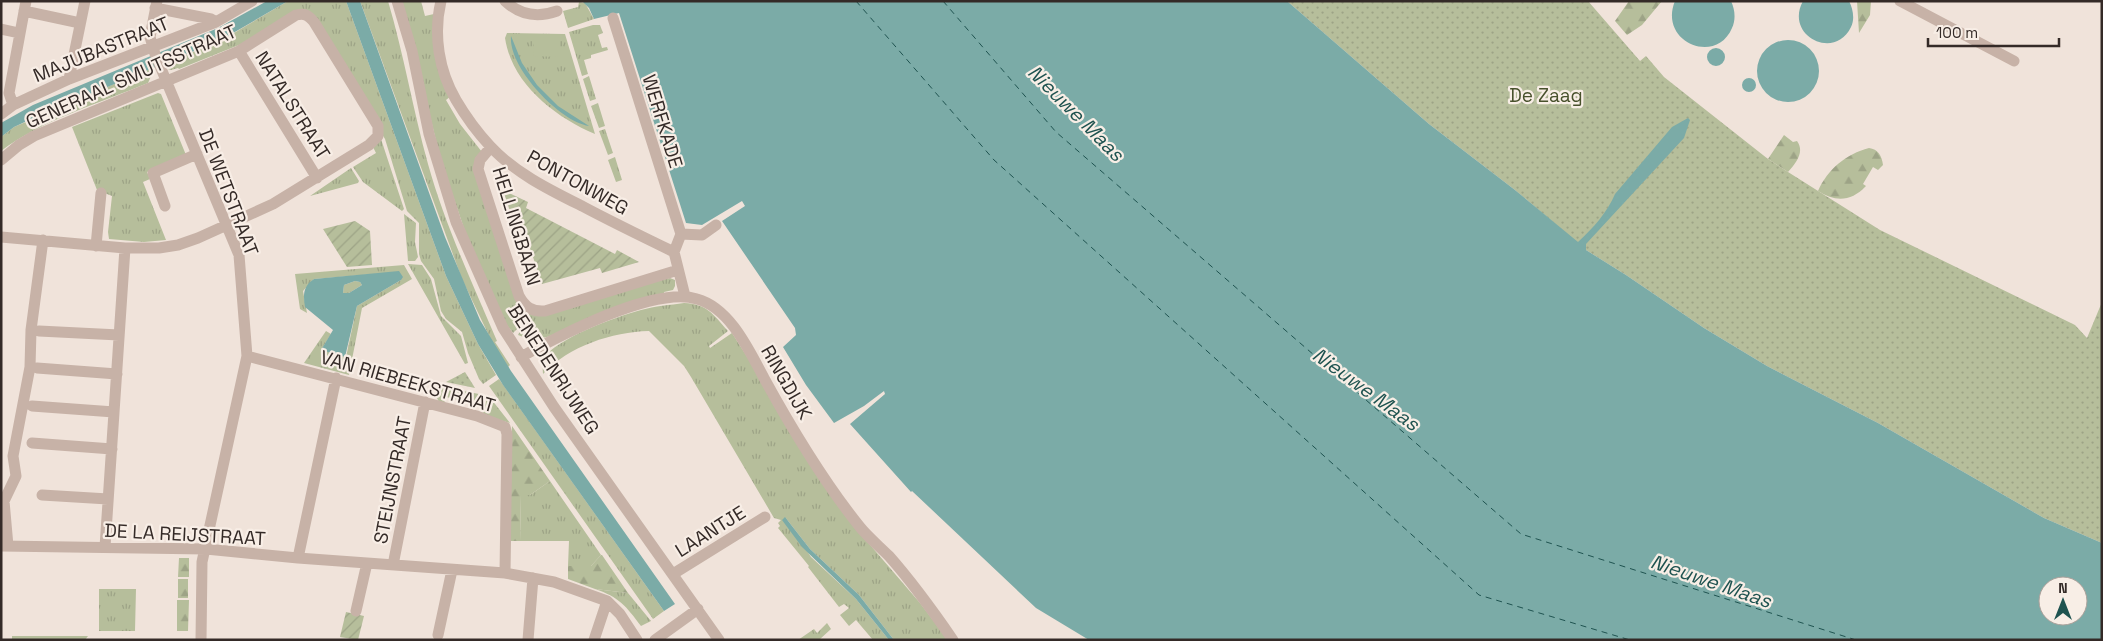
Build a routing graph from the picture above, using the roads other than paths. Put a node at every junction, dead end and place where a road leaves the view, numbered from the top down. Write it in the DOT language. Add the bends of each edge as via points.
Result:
graph roads {
  1 [pos="85,1"];
  2 [pos="252,1"];
  3 [pos="397,1"];
  4 [pos="442,1"];
  5 [pos="505,1"];
  6 [pos="1900,1"];
  7 [pos="156,5"];
  8 [pos="25,6"];
  9 [pos="557,11"];
  10 [pos="613,18"];
  11 [pos="216,22"];
  12 [pos="80,23"];
  13 [pos="1,29"];
  14 [pos="19,33"];
  15 [pos="154,50"];
  16 [pos="239,51"];
  17 [pos="2014,61"];
  18 [pos="69,79"];
  19 [pos="167,80"];
  20 [pos="13,105"];
  21 [pos="1,114"];
  22 [pos="491,147"];
  23 [pos="197,154"];
  24 [pos="1,160"];
  25 [pos="317,178"];
  26 [pos="101,193"];
  27 [pos="165,206"];
  28 [pos="716,225"];
  29 [pos="226,226"];
  30 [pos="681,234"];
  31 [pos="1,237"];
  32 [pos="43,240"];
  33 [pos="96,246"];
  34 [pos="125,248"];
  35 [pos="674,252"];
  36 [pos="678,270"];
  37 [pos="685,296"];
  38 [pos="39,331"];
  39 [pos="119,335"];
  40 [pos="247,356"];
  41 [pos="521,357"];
  42 [pos="37,368"];
  43 [pos="117,374"];
  44 [pos="336,378"];
  45 [pos="425,402"];
  46 [pos="32,406"];
  47 [pos="114,412"];
  48 [pos="32,443"];
  49 [pos="112,449"];
  50 [pos="42,495"];
  51 [pos="108,499"];
  52 [pos="765,517"];
  53 [pos="5,546"];
  54 [pos="105,547"];
  55 [pos="206,549"];
  56 [pos="298,558"];
  57 [pos="366,563"];
  58 [pos="393,565"];
  59 [pos="452,570"];
  60 [pos="505,573"];
  61 [pos="673,574"];
  62 [pos="533,578"];
  63 [pos="607,601"];
  64 [pos="698,609"];
  65 [pos="356,610"];
  66 [pos="438,635"];
  67 [pos="201,640"];
  68 [pos="528,640"];
  69 [pos="594,640"];
  70 [pos="637,640"];
  71 [pos="655,640"];
  72 [pos="718,640"];
  73 [pos="953,640"];
  1 -- 12 [label="street"];
  2 -- 11 [label="street, MAJUBASTRAAT"];
  3 -- 41 [label="street, BENEDENRIJWEG" via="412,51 429,134 456,222 503,328"];
  4 -- 22 [label="street, PONTONWEG" via="438,42 442,69 450,90 468,119"];
  5 -- 9 [label="street" via="524,13 540,15"];
  6 -- 17 [label="street"];
  7 -- 11 [label="street, MAJUBASTRAAT"];
  7 -- 15 [label="street, DE WETSTRAAT" via="150,37"];
  8 -- 12 [label="street"];
  8 -- 14 [label="street"];
  10 -- 30 [label="street, WERFKADE"];
  11 -- 15 [label="street, MAJUBASTRAAT"];
  12 -- 18 [label="street"];
  13 -- 14 [label="street"];
  14 -- 20 [label="street" via="9,93"];
  15 -- 18 [label="street, MAJUBASTRAAT"];
  15 -- 19 [label="street, DE WETSTRAAT"];
  16 -- 19 [label="street, GENERAAL SMUTSSTRAAT"];
  16 -- 25 [label="street, NATALSTRAAT"];
  16 -- 25 [label="street, GENERAAL SMUTSSTRAAT" via="296,15 309,16 378,126 378,136 369,145"];
  18 -- 20 [label="street, MAJUBASTRAAT"];
  19 -- 23 [label="street, DE WETSTRAAT"];
  19 -- 24 [label="street, GENERAAL SMUTSSTRAAT" via="34,136"];
  20 -- 21 [label="street, MAJUBASTRAAT"];
  22 -- 35 [label="street, PONTONWEG" via="540,185"];
  22 -- 36 [label="street, HELLINGBAAN" via="480,160 478,169 519,296 530,309 545,311"];
  23 -- 27 [label="street" via="153,173"];
  23 -- 29 [label="street, DE WETSTRAAT"];
  25 -- 29 [label="street"];
  26 -- 33 [label="street"];
  28 -- 30 [label="street" via="702,235"];
  29 -- 34 [label="street" via="178,245"];
  29 -- 40 [label="street, DE WETSTRAAT" via="239,255"];
  30 -- 35 [label="street"];
  31 -- 32 [label="street"];
  32 -- 33 [label="street"];
  32 -- 53 [label="street" via="31,330 30,367 13,456 16,476 4,501"];
  33 -- 34 [label="street"];
  34 -- 39 [label="street"];
  35 -- 36 [label="street"];
  36 -- 37 [label="street"];
  37 -- 41 [label="street" via="633,306 592,321"];
  37 -- 73 [label="street, RINGDIJK" via="712,306 734,329 837,498 895,564"];
  38 -- 39 [label="street"];
  39 -- 43 [label="street"];
  40 -- 44 [label="street, VAN RIEBEEKSTRAAT"];
  40 -- 55 [label="street, DE WETSTRAAT"];
  41 -- 61 [label="street, BENEDENRIJWEG"];
  42 -- 43 [label="street"];
  43 -- 47 [label="street"];
  44 -- 45 [label="street, VAN RIEBEEKSTRAAT"];
  44 -- 56 [label="street"];
  45 -- 58 [label="street, STEIJNSTRAAT"];
  45 -- 60 [label="street, VAN RIEBEEKSTRAAT" via="505,427"];
  46 -- 47 [label="street"];
  47 -- 49 [label="street"];
  48 -- 49 [label="street"];
  49 -- 51 [label="street"];
  50 -- 51 [label="street"];
  51 -- 54 [label="street"];
  52 -- 61 [label="street, LAANTJE"];
  53 -- 54 [label="street, DE LA REIJSTRAAT"];
  54 -- 55 [label="street, DE LA REIJSTRAAT"];
  55 -- 56 [label="street, DE LA REIJSTRAAT"];
  55 -- 67 [label="street, DE WETSTRAAT" via="201,570"];
  56 -- 57 [label="street, DE LA REIJSTRAAT"];
  57 -- 58 [label="street, DE LA REIJSTRAAT"];
  57 -- 65 [label="street"];
  58 -- 59 [label="street, DE LA REIJSTRAAT"];
  59 -- 60 [label="street, DE LA REIJSTRAAT"];
  59 -- 66 [label="street"];
  60 -- 62 [label="street, DE LA REIJSTRAAT"];
  61 -- 64 [label="street, BENEDENRIJWEG"];
  62 -- 63 [label="street, DE LA REIJSTRAAT"];
  62 -- 68 [label="street"];
  63 -- 69 [label="street"];
  63 -- 70 [label="street, DE LA REIJSTRAAT"];
  64 -- 71 [label="street"];
  64 -- 72 [label="street, BENEDENRIJWEG"];
}
